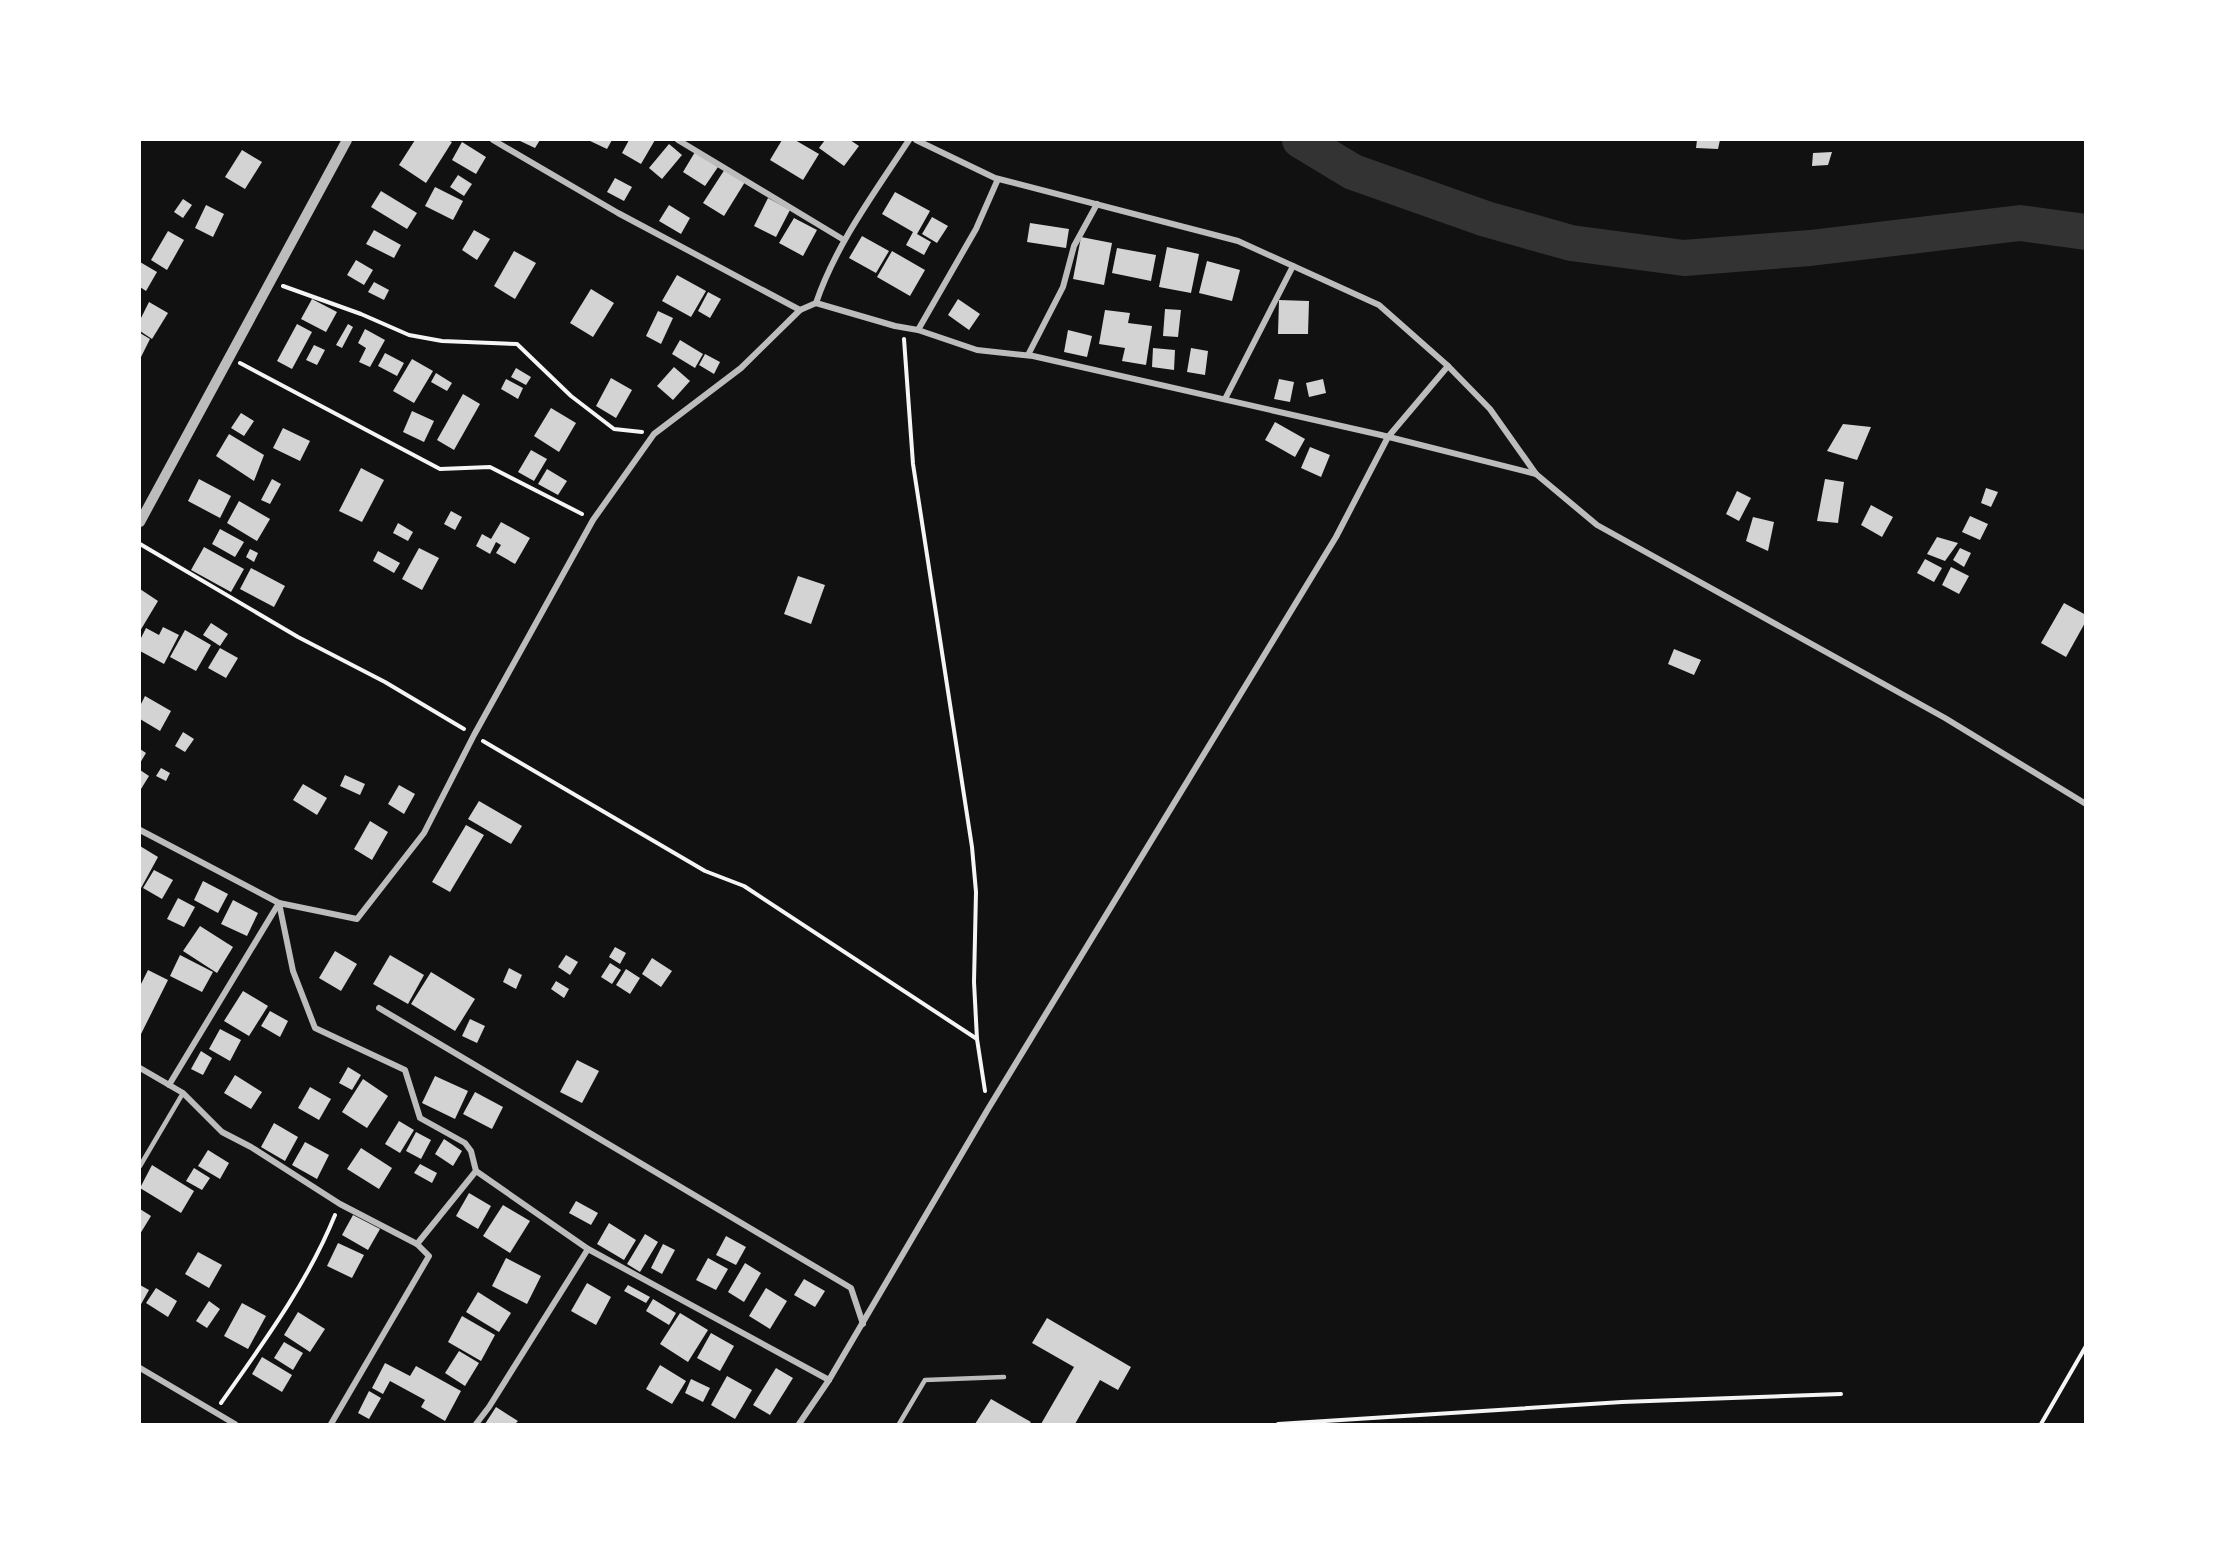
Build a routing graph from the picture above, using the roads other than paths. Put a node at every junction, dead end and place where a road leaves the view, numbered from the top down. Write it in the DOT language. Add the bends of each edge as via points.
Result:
graph roads {
  1 [pos="348,140"];
  2 [pos="493,140"];
  3 [pos="678,140"];
  4 [pos="909,140"];
  5 [pos="916,140"];
  6 [pos="998,179"];
  7 [pos="1096,204"];
  8 [pos="844,240"];
  9 [pos="1293,266"];
  10 [pos="816,303"];
  11 [pos="800,310"];
  12 [pos="918,330"];
  13 [pos="1028,355"];
  14 [pos="1448,366"];
  15 [pos="1225,399"];
  16 [pos="1388,437"];
  17 [pos="1536,474"];
  18 [pos="140,522"];
  19 [pos="2085,804"];
  20 [pos="140,830"];
  21 [pos="279,903"];
  22 [pos="379,1008"];
  23 [pos="140,1068"];
  24 [pos="169,1085"];
  25 [pos="183,1093"];
  26 [pos="140,1166"];
  27 [pos="476,1171"];
  28 [pos="417,1244"];
  29 [pos="588,1249"];
  30 [pos="863,1324"];
  31 [pos="140,1368"];
  32 [pos="1004,1377"];
  33 [pos="829,1380"];
  34 [pos="235,1425"];
  35 [pos="331,1425"];
  36 [pos="476,1425"];
  37 [pos="799,1425"];
  38 [pos="899,1425"];
  1 -- 18 [label="street"];
  2 -- 11 [label="street" via="618,213"];
  3 -- 8 [label="street"];
  4 -- 8 [label="street"];
  5 -- 6 [label="street"];
  6 -- 7 [label="street"];
  6 -- 12 [label="street" via="976,229"];
  7 -- 9 [label="street" via="1238,241"];
  7 -- 13 [label="street" via="1074,246 1063,287"];
  8 -- 10 [label="street"];
  9 -- 14 [label="street" via="1378,305"];
  9 -- 15 [label="street"];
  10 -- 11 [label="street"];
  10 -- 12 [label="street"];
  11 -- 21 [label="street" via="741,368 654,434 593,520 424,834 357,919"];
  12 -- 13 [label="street" via="977,350"];
  13 -- 15 [label="street"];
  14 -- 16 [label="street"];
  14 -- 17 [label="street" via="1490,409"];
  15 -- 16 [label="street"];
  16 -- 17 [label="street"];
  16 -- 30 [label="street" via="1335,537 988,1109"];
  17 -- 19 [label="street" via="1597,525 1946,718"];
  20 -- 21 [label="street"];
  21 -- 24 [label="street"];
  21 -- 27 [label="street" via="293,971 315,1028 405,1070 420,1118 465,1143"];
  22 -- 30 [label="street" via="851,1288"];
  23 -- 24 [label="street"];
  24 -- 25 [label="street"];
  25 -- 26 [label="lane"];
  25 -- 28 [label="street" via="222,1132 340,1204"];
  27 -- 28 [label="street"];
  27 -- 29 [label="street"];
  28 -- 35 [label="street" via="429,1256"];
  29 -- 33 [label="street"];
  29 -- 36 [label="street"];
  30 -- 33 [label="street"];
  31 -- 34 [label="street"];
  32 -- 38 [label="lane" via="926,1380"];
  33 -- 37 [label="street"];
}
